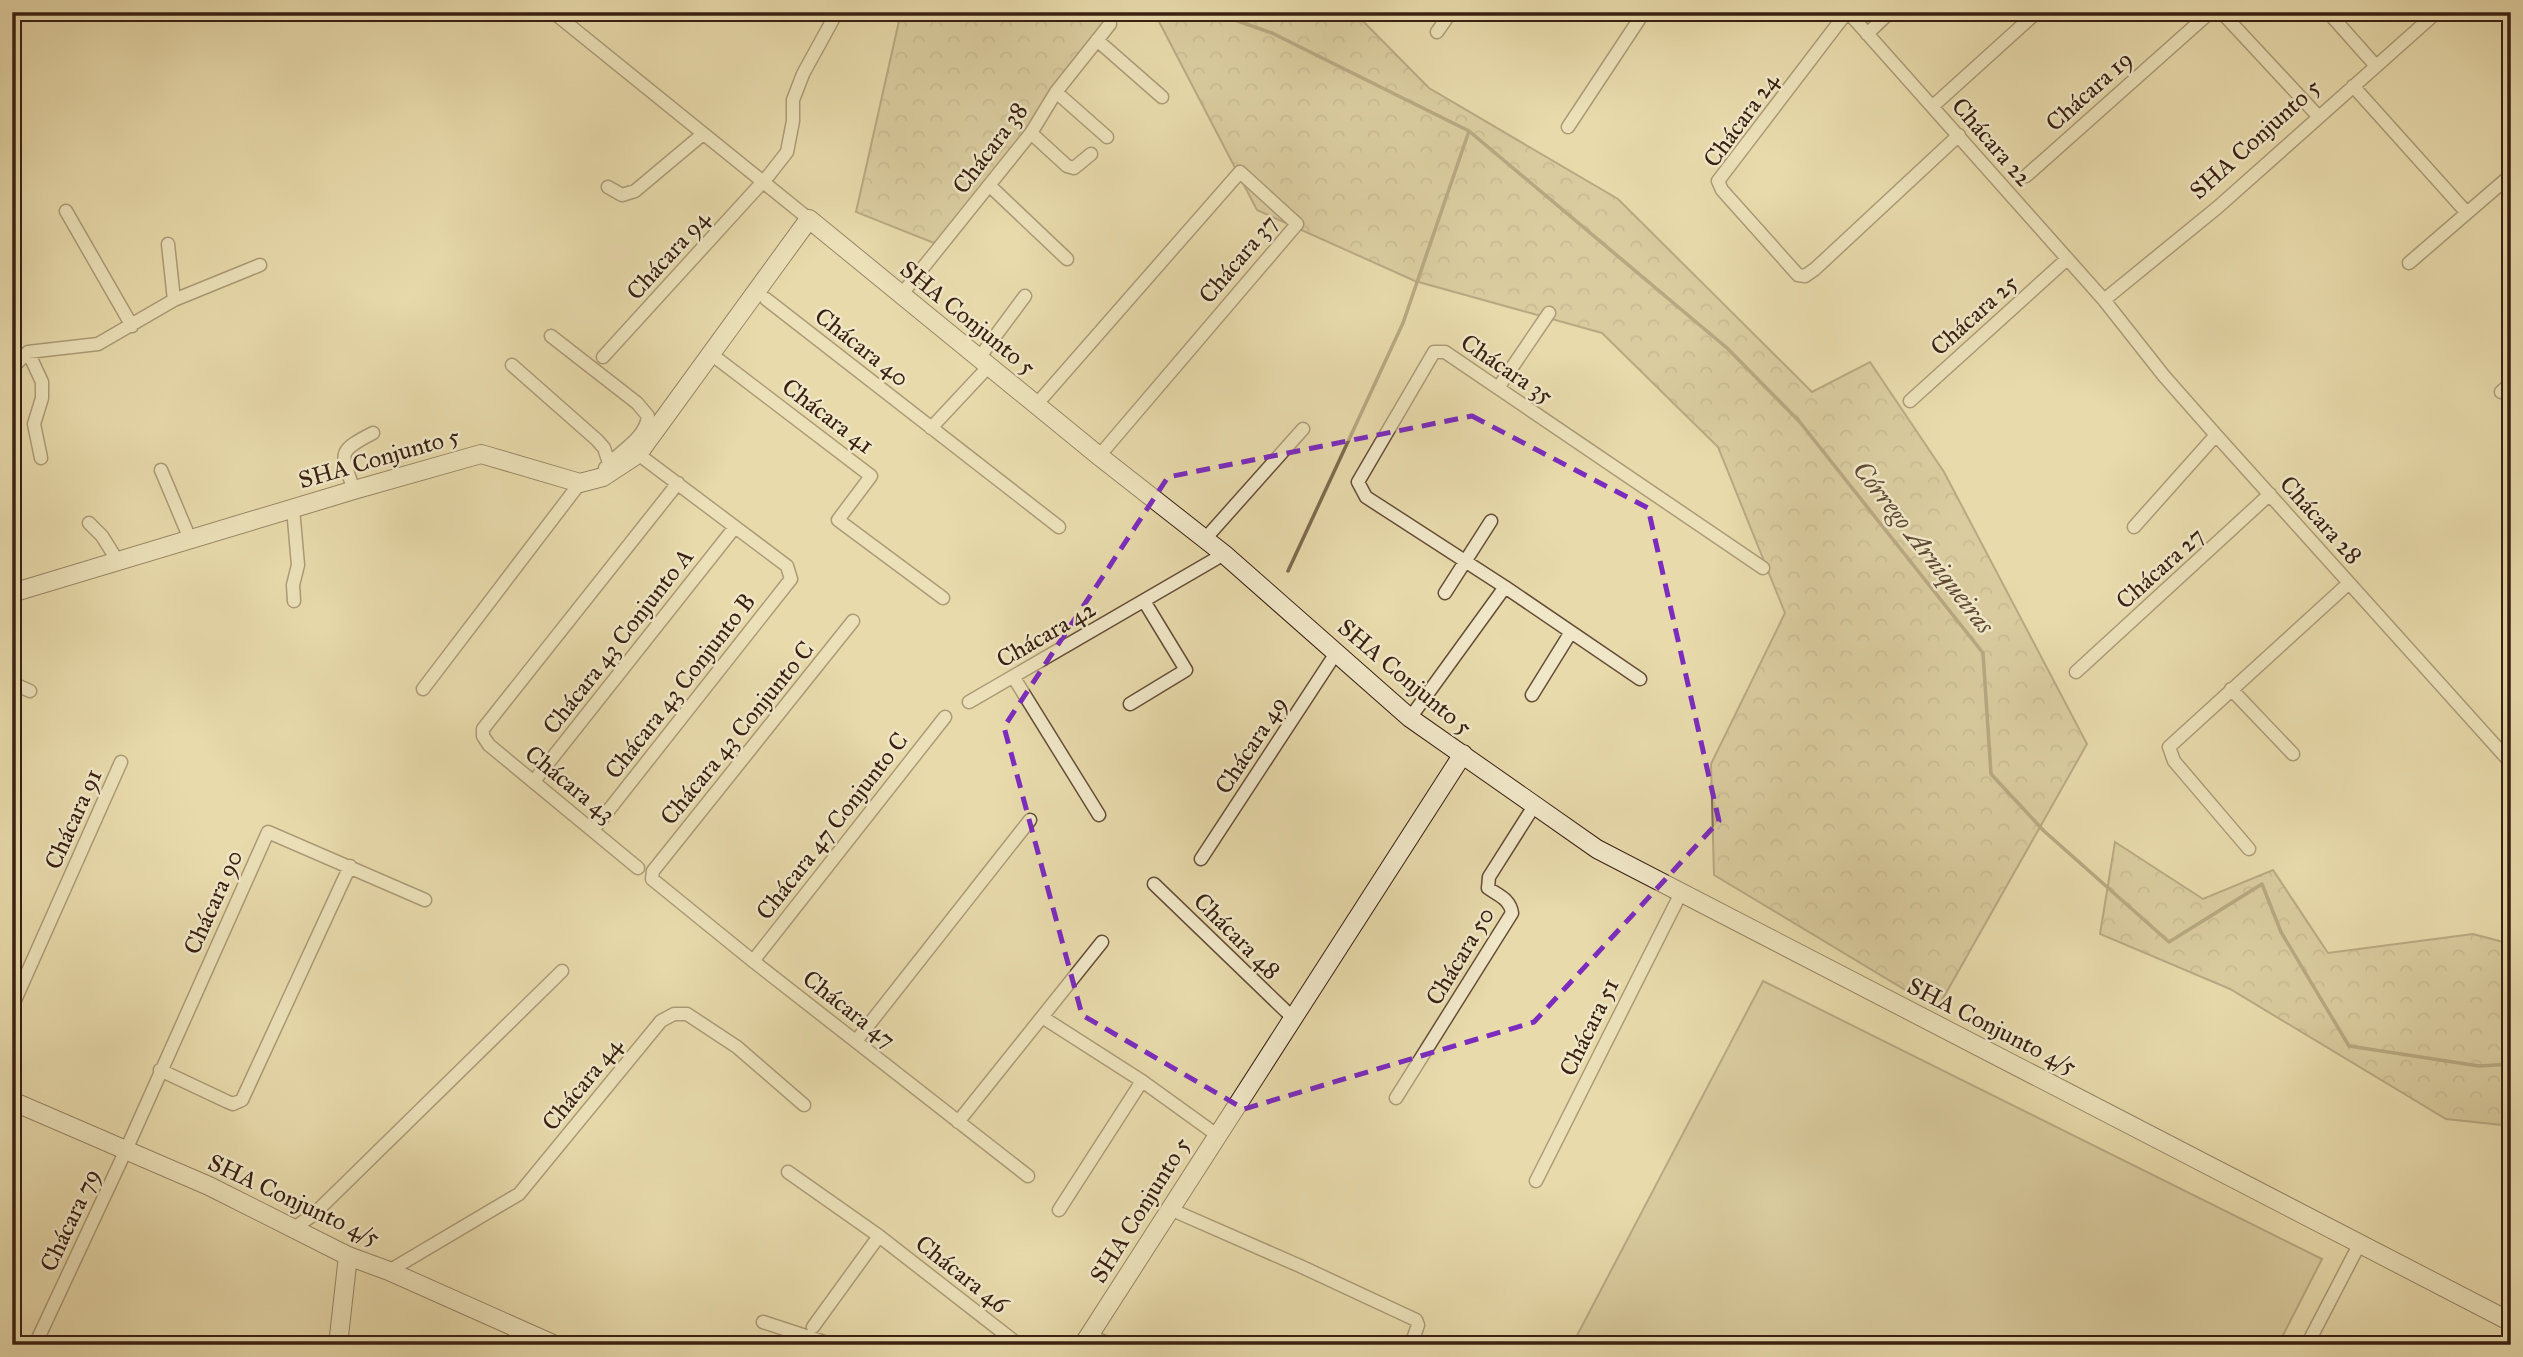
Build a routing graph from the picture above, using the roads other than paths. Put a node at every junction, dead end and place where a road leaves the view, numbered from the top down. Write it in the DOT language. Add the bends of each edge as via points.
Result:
graph roads {
  1 [pos="553,12"];
  2 [pos="836,12"];
  3 [pos="1451,12"];
  4 [pos="1644,12"];
  5 [pos="1847,12"];
  6 [pos="1890,12"];
  7 [pos="2037,12"];
  8 [pos="2214,12"];
  9 [pos="2328,12"];
  10 [pos="2437,12"];
  11 [pos="1110,24"];
  12 [pos="1437,32"];
  13 [pos="1867,34"];
  14 [pos="1097,40"];
  15 [pos="2376,66"];
  16 [pos="2353,86"];
  17 [pos="1056,92"];
  18 [pos="1162,97"];
  19 [pos="1933,106"];
  20 [pos="2318,116"];
  21 [pos="1569,127"];
  22 [pos="1031,133"];
  23 [pos="703,134"];
  24 [pos="1959,135"];
  25 [pos="1107,137"];
  26 [pos="1091,154"];
  27 [pos="2511,175"];
  28 [pos="2026,176"];
  29 [pos="762,181"];
  30 [pos="990,186"];
  31 [pos="608,187"];
  32 [pos="66,211"];
  33 [pos="2467,213"];
  34 [pos="809,219"];
  35 [pos="168,244"];
  36 [pos="1067,259"];
  37 [pos="2067,259"];
  38 [pos="2409,263"];
  39 [pos="260,265"];
  40 [pos="901,295"];
  41 [pos="1025,296"];
  42 [pos="766,299"];
  43 [pos="174,300"];
  44 [pos="2104,300"];
  45 [pos="1549,313"];
  46 [pos="132,326"];
  47 [pos="551,335"];
  48 [pos="28,352"];
  49 [pos="711,354"];
  50 [pos="603,357"];
  51 [pos="984,362"];
  52 [pos="512,365"];
  53 [pos="12,368"];
  54 [pos="1498,388"];
  55 [pos="1910,401"];
  56 [pos="1036,405"];
  57 [pos="931,428"];
  58 [pos="1303,429"];
  59 [pos="373,433"];
  60 [pos="2216,435"];
  61 [pos="638,454"];
  62 [pos="1098,456"];
  63 [pos="41,458"];
  64 [pos="161,470"];
  65 [pos="606,470"];
  66 [pos="580,483"];
  67 [pos="678,483"];
  68 [pos="354,490"];
  69 [pos="2270,494"];
  70 [pos="293,508"];
  71 [pos="1491,521"];
  72 [pos="89,523"];
  73 [pos="735,527"];
  74 [pos="1059,527"];
  75 [pos="2134,527"];
  76 [pos="1205,538"];
  77 [pos="190,539"];
  78 [pos="1224,554"];
  79 [pos="117,560"];
  80 [pos="1465,560"];
  81 [pos="1763,568"];
  82 [pos="2349,583"];
  83 [pos="1505,587"];
  84 [pos="12,593"];
  85 [pos="1446,593"];
  86 [pos="943,598"];
  87 [pos="294,601"];
  88 [pos="1144,601"];
  89 [pos="853,621"];
  90 [pos="1571,632"];
  91 [pos="1336,653"];
  92 [pos="2077,672"];
  93 [pos="1014,678"];
  94 [pos="1640,678"];
  95 [pos="12,683"];
  96 [pos="423,689"];
  97 [pos="2231,690"];
  98 [pos="30,691"];
  99 [pos="1532,695"];
  100 [pos="969,702"];
  101 [pos="1130,704"];
  102 [pos="945,717"];
  103 [pos="1410,718"];
  104 [pos="482,729"];
  105 [pos="1463,754"];
  106 [pos="2293,754"];
  107 [pos="121,762"];
  108 [pos="2511,763"];
  109 [pos="534,781"];
  110 [pos="1534,806"];
  111 [pos="1099,815"];
  112 [pos="1030,820"];
  113 [pos="593,830"];
  114 [pos="2249,849"];
  115 [pos="1201,859"];
  116 [pos="349,866"];
  117 [pos="638,868"];
  118 [pos="653,871"];
  119 [pos="1154,884"];
  120 [pos="1681,892"];
  121 [pos="425,900"];
  122 [pos="1102,942"];
  123 [pos="752,961"];
  124 [pos="562,971"];
  125 [pos="12,1007"];
  126 [pos="1042,1017"];
  127 [pos="1292,1017"];
  128 [pos="856,1041"];
  129 [pos="160,1070"];
  130 [pos="1142,1081"];
  131 [pos="1396,1098"];
  132 [pos="12,1101"];
  133 [pos="804,1105"];
  134 [pos="958,1122"];
  135 [pos="1217,1135"];
  136 [pos="126,1150"];
  137 [pos="788,1172"];
  138 [pos="1028,1176"];
  139 [pos="1536,1181"];
  140 [pos="1171,1207"];
  141 [pos="1059,1210"];
  142 [pos="294,1228"];
  143 [pos="879,1236"];
  144 [pos="2360,1244"];
  145 [pos="348,1256"];
  146 [pos="389,1271"];
  147 [pos="764,1322"];
  148 [pos="2511,1322"];
  149 [pos="813,1327"];
  150 [pos="1086,1340"];
  151 [pos="35,1345"];
  152 [pos="338,1345"];
  153 [pos="555,1345"];
  154 [pos="833,1345"];
  155 [pos="1019,1345"];
  156 [pos="1113,1345"];
  157 [pos="1411,1345"];
  158 [pos="2307,1345"];
  1 -- 23 [label="street, SHA Conjunto 5"];
  2 -- 29 [label="street, Chácara 94" via="793,100 787,152"];
  3 -- 12 [label="street"];
  4 -- 21 [label="street"];
  5 -- 13 [label="street, Chácara 22"];
  5 -- 24 [label="street, Chácara 24" via="1718,181 1798,275 1815,269"];
  6 -- 13 [label="street"];
  7 -- 19 [label="street"];
  8 -- 20 [label="street, Chácara 19" via="2225,16"];
  8 -- 28 [label="street, Chácara 19"];
  9 -- 15 [label="street"];
  10 -- 15 [label="street, SHA Conjunto 5"];
  11 -- 14 [label="street, Chácara 38"];
  13 -- 19 [label="street, Chácara 22"];
  14 -- 17 [label="street, Chácara 38"];
  14 -- 18 [label="street"];
  15 -- 16 [label="street, SHA Conjunto 5"];
  16 -- 20 [label="street, SHA Conjunto 5"];
  16 -- 33 [label="street"];
  17 -- 22 [label="street, Chácara 38"];
  17 -- 25 [label="street"];
  19 -- 24 [label="street, Chácara 22"];
  20 -- 44 [label="street, SHA Conjunto 5"];
  22 -- 26 [label="street" via="1067,166 1074,168"];
  22 -- 30 [label="street, Chácara 38"];
  23 -- 29 [label="street, SHA Conjunto 5"];
  23 -- 31 [label="street" via="635,191 622,195"];
  24 -- 37 [label="street, Chácara 22"];
  27 -- 33 [label="street"];
  29 -- 34 [label="street, SHA Conjunto 5"];
  29 -- 50 [label="street, Chácara 94"];
  30 -- 36 [label="street"];
  30 -- 40 [label="street, Chácara 38"];
  32 -- 46 [label="street"];
  33 -- 38 [label="street"];
  34 -- 40 [label="street, SHA Conjunto 5"];
  34 -- 49 [label="street"];
  35 -- 43 [label="street"];
  37 -- 44 [label="street, Chácara 22"];
  37 -- 55 [label="street, Chácara 25"];
  39 -- 43 [label="street"];
  40 -- 51 [label="street, SHA Conjunto 5"];
  41 -- 51 [label="street"];
  42 -- 57 [label="street, Chácara 40"];
  43 -- 46 [label="street"];
  44 -- 60 [label="street, Chácara 28"];
  45 -- 54 [label="street"];
  46 -- 48 [label="street" via="98,344"];
  47 -- 65 [label="street" via="648,416 639,436"];
  48 -- 53 [label="street"];
  48 -- 63 [label="street" via="42,382 34,424"];
  49 -- 61 [label="street"];
  49 -- 86 [label="street, Chácara 41" via="871,476 838,520"];
  51 -- 56 [label="street, SHA Conjunto 5"];
  51 -- 57 [label="street"];
  52 -- 65 [label="street" via="604,447"];
  54 -- 80 [label="street, Chácara 35" via="1445,352 1434,352 1358,482 1366,497"];
  54 -- 81 [label="street, Chácara 35"];
  56 -- 62 [label="street, SHA Conjunto 5"];
  56 -- 62 [label="street, Chácara 37" via="1240,172 1297,224"];
  57 -- 74 [label="street, Chácara 40"];
  58 -- 76 [label="street"];
  59 -- 68 [label="street" via="347,447 344,455"];
  60 -- 69 [label="street, Chácara 28"];
  60 -- 75 [label="street"];
  61 -- 65 [label="street"];
  61 -- 67 [label="street"];
  62 -- 76 [label="street, SHA Conjunto 5"];
  64 -- 77 [label="street"];
  65 -- 66 [label="street"];
  66 -- 68 [label="street, SHA Conjunto 5" via="481,454"];
  66 -- 96 [label="street"];
  67 -- 73 [label="street"];
  67 -- 104 [label="street, Chácara 43 Conjunto A"];
  68 -- 70 [label="street, SHA Conjunto 5"];
  69 -- 82 [label="street, Chácara 28"];
  69 -- 92 [label="street, Chácara 27"];
  70 -- 77 [label="street, SHA Conjunto 5"];
  70 -- 87 [label="street" via="298,565"];
  71 -- 80 [label="street"];
  72 -- 79 [label="street"];
  73 -- 109 [label="street, Chácara 43 Conjunto A"];
  73 -- 113 [label="street, Chácara 43 Conjunto B" via="787,566 791,579"];
  76 -- 78 [label="street, SHA Conjunto 5"];
  77 -- 79 [label="street, SHA Conjunto 5"];
  78 -- 88 [label="street, Chácara 42"];
  78 -- 91 [label="street, SHA Conjunto 5"];
  79 -- 84 [label="street, SHA Conjunto 5"];
  80 -- 83 [label="street, Chácara 35"];
  80 -- 85 [label="street"];
  82 -- 97 [label="street"];
  82 -- 108 [label="street, Chácara 28"];
  83 -- 90 [label="street, Chácara 35"];
  83 -- 103 [label="street"];
  88 -- 93 [label="street, Chácara 42"];
  88 -- 101 [label="street" via="1186,670"];
  89 -- 118 [label="street, Chácara 43 Conjunto C"];
  90 -- 94 [label="street, Chácara 35"];
  90 -- 99 [label="street"];
  91 -- 103 [label="street, SHA Conjunto 5"];
  91 -- 115 [label="street, Chácara 49"];
  93 -- 100 [label="street, Chácara 42"];
  93 -- 111 [label="street"];
  95 -- 98 [label="street"];
  97 -- 106 [label="street"];
  97 -- 114 [label="street" via="2174,741 2169,751"];
  102 -- 123 [label="street, Chácara 47 Conjunto C"];
  103 -- 105 [label="street, SHA Conjunto 5"];
  104 -- 109 [label="street, Chácara 43" via="489,745"];
  105 -- 110 [label="street, SHA Conjunto 4/5"];
  105 -- 127 [label="street, SHA Conjunto 5"];
  107 -- 125 [label="street, Chácara 91"];
  109 -- 113 [label="street, Chácara 43"];
  110 -- 120 [label="street, SHA Conjunto 4/5" via="1597,849"];
  110 -- 131 [label="street, Chácara 50" via="1489,877 1488,888 1511,905 1512,913"];
  112 -- 128 [label="street"];
  113 -- 117 [label="street, Chácara 43"];
  116 -- 121 [label="street, Chácara 90"];
  116 -- 129 [label="street" via="242,1100 233,1104"];
  116 -- 129 [label="street, Chácara 90" via="268,832"];
  118 -- 123 [label="street, Chácara 47" via="654,883"];
  119 -- 127 [label="street, Chácara 48"];
  120 -- 139 [label="street, Chácara 51"];
  120 -- 144 [label="street, SHA Conjunto 4/5"];
  122 -- 126 [label="street"];
  123 -- 128 [label="street, Chácara 47"];
  124 -- 142 [label="street" via="313,1215"];
  126 -- 130 [label="street"];
  126 -- 134 [label="street"];
  127 -- 135 [label="street, SHA Conjunto 5"];
  128 -- 134 [label="street, Chácara 47"];
  129 -- 136 [label="street, Chácara 90"];
  130 -- 135 [label="street"];
  130 -- 141 [label="street"];
  132 -- 136 [label="street, SHA Conjunto 4/5"];
  133 -- 146 [label="street, Chácara 44" via="737,1047 687,1014 674,1014 661,1021 519,1194"];
  134 -- 138 [label="street, Chácara 47"];
  135 -- 140 [label="street, SHA Conjunto 5"];
  136 -- 142 [label="street, SHA Conjunto 4/5"];
  136 -- 151 [label="street, Chácara 79"];
  137 -- 143 [label="street, Chácara 46"];
  140 -- 150 [label="street, SHA Conjunto 5"];
  140 -- 157 [label="street" via="1416,1320"];
  142 -- 145 [label="street, SHA Conjunto 4/5"];
  143 -- 149 [label="street, Chácara 46"];
  143 -- 155 [label="street, Chácara 46"];
  144 -- 148 [label="street, SHA Conjunto 4/5"];
  144 -- 158 [label="street"];
  145 -- 146 [label="street, SHA Conjunto 4/5"];
  145 -- 152 [label="street"];
  146 -- 153 [label="street, SHA Conjunto 4/5"];
  147 -- 154 [label="street"];
  150 -- 156 [label="street"];
}
